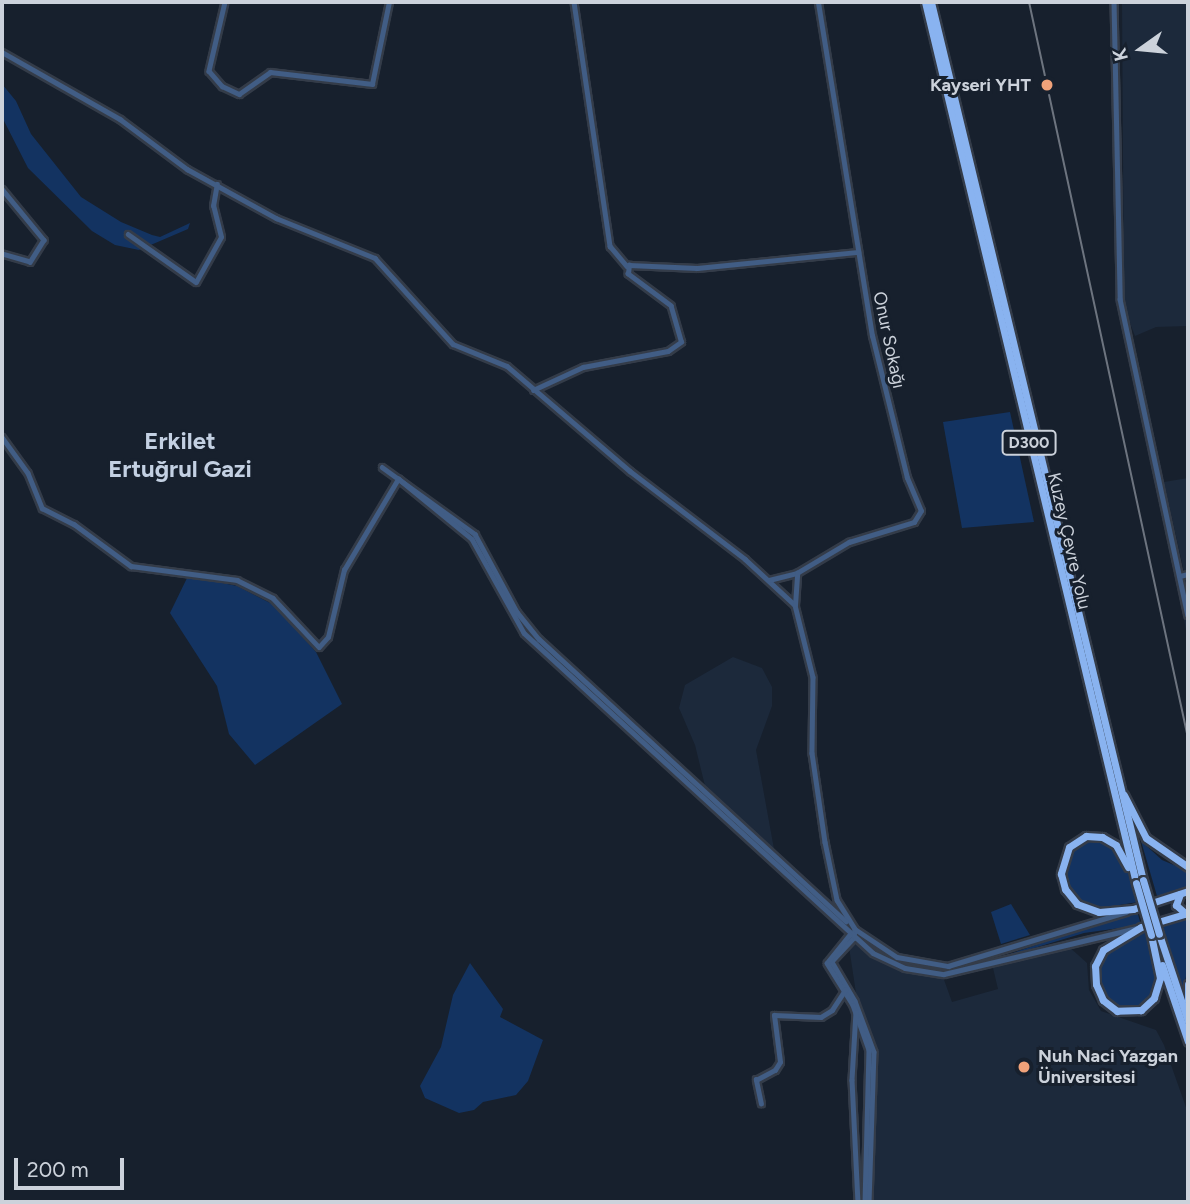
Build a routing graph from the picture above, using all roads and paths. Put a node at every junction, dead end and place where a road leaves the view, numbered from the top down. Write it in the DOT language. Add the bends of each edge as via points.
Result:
graph roads {
  1 [pos="225,2"];
  2 [pos="389,2"];
  3 [pos="574,2"];
  4 [pos="818,2"];
  5 [pos="925,2"];
  6 [pos="931,2"];
  7 [pos="1114,2"];
  8 [pos="2,52"];
  9 [pos="217,184"];
  10 [pos="2,189"];
  11 [pos="128,234"];
  12 [pos="858,252"];
  13 [pos="2,254"];
  14 [pos="628,266"];
  15 [pos="533,390"];
  16 [pos="2,437"];
  17 [pos="382,467"];
  18 [pos="398,479"];
  19 [pos="797,573"];
  20 [pos="1188,574"];
  21 [pos="1180,576"];
  22 [pos="768,581"];
  23 [pos="795,605"];
  24 [pos="1188,615"];
  25 [pos="1107,738"];
  26 [pos="1188,867"];
  27 [pos="1139,882"];
  28 [pos="1184,893"];
  29 [pos="1133,909"];
  30 [pos="1188,913"];
  31 [pos="1141,927"];
  32 [pos="855,929"];
  33 [pos="1155,935"];
  34 [pos="852,937"];
  35 [pos="1188,984"];
  36 [pos="845,990"];
  37 [pos="1188,1001"];
  38 [pos="856,1011"];
  39 [pos="1188,1021"];
  40 [pos="1188,1042"];
  41 [pos="761,1104"];
  42 [pos="858,1202"];
  43 [pos="867,1202"];
  1 -- 2 [label="street" via="209,71 222,86 239,94 270,72 372,84"];
  3 -- 14 [label="street" via="610,246"];
  4 -- 12 [label="street, Onur Sokağı"];
  5 -- 27 [label="highway, Kuzey Çevre Yolu / D300"];
  6 -- 25 [label="highway, Kuzey Çevre Yolu / D300"];
  7 -- 21 [label="street" via="1120,299"];
  8 -- 9 [label="street" via="120,119 187,169"];
  9 -- 11 [label="street" via="213,206 221,237 195,282"];
  9 -- 15 [label="street" via="286,223 369,254 391,272 453,344 500,362"];
  10 -- 13 [label="street" via="44,240 32,262"];
  12 -- 14 [label="street" via="697,268"];
  12 -- 19 [label="street, Onur Sokağı" via="877,358 920,513 912,523 841,545"];
  14 -- 15 [label="street" via="628,274 671,306 681,342 668,351 594,364"];
  15 -- 22 [label="street"];
  16 -- 18 [label="street" via="28,473 42,508 74,524 131,566 237,580 273,598 319,647 328,637 344,570"];
  17 -- 18 [label="street"];
  18 -- 32 [label="street" via="475,534 517,612 539,639"];
  18 -- 34 [label="street" via="472,539 524,633"];
  19 -- 22 [label="street, Onur Sokağı"];
  19 -- 23 [label="street"];
  20 -- 21 [label="street"];
  21 -- 24 [label="street"];
  22 -- 23 [label="street"];
  23 -- 32 [label="street" via="813,677 812,753 827,852 837,900"];
  25 -- 26 [label="highway" via="1140,830 1160,851"];
  25 -- 27 [label="highway, Kuzey Çevre Yolu / D300"];
  27 -- 29 [label="highway" via="1121,851 1102,837 1080,838 1063,860 1062,882 1077,904 1099,912"];
  27 -- 33 [label="highway, D300, bridge"];
  28 -- 29 [label="highway"];
  28 -- 30 [label="highway" via="1176,907"];
  29 -- 32 [label="street" via="948,966 901,959"];
  30 -- 31 [label="highway"];
  31 -- 33 [label="highway" via="1109,943 1095,966 1099,992 1117,1011 1141,1010 1154,998 1160,978"];
  31 -- 34 [label="street" via="1094,934 944,974 900,967"];
  32 -- 34 [label="street"];
  33 -- 39 [label="highway, D300"];
  33 -- 40 [label="highway, D300"];
  34 -- 36 [label="street" via="827,961"];
  34 -- 43 [label="street" via="832,962 859,1009 874,1052"];
  35 -- 37 [label="highway"];
  36 -- 38 [label="street"];
  36 -- 41 [label="street" via="832,1010 818,1018 774,1015 780,1062 756,1080"];
  38 -- 42 [label="street" via="852,1080"];
  38 -- 43 [label="street" via="870,1060"];
}
